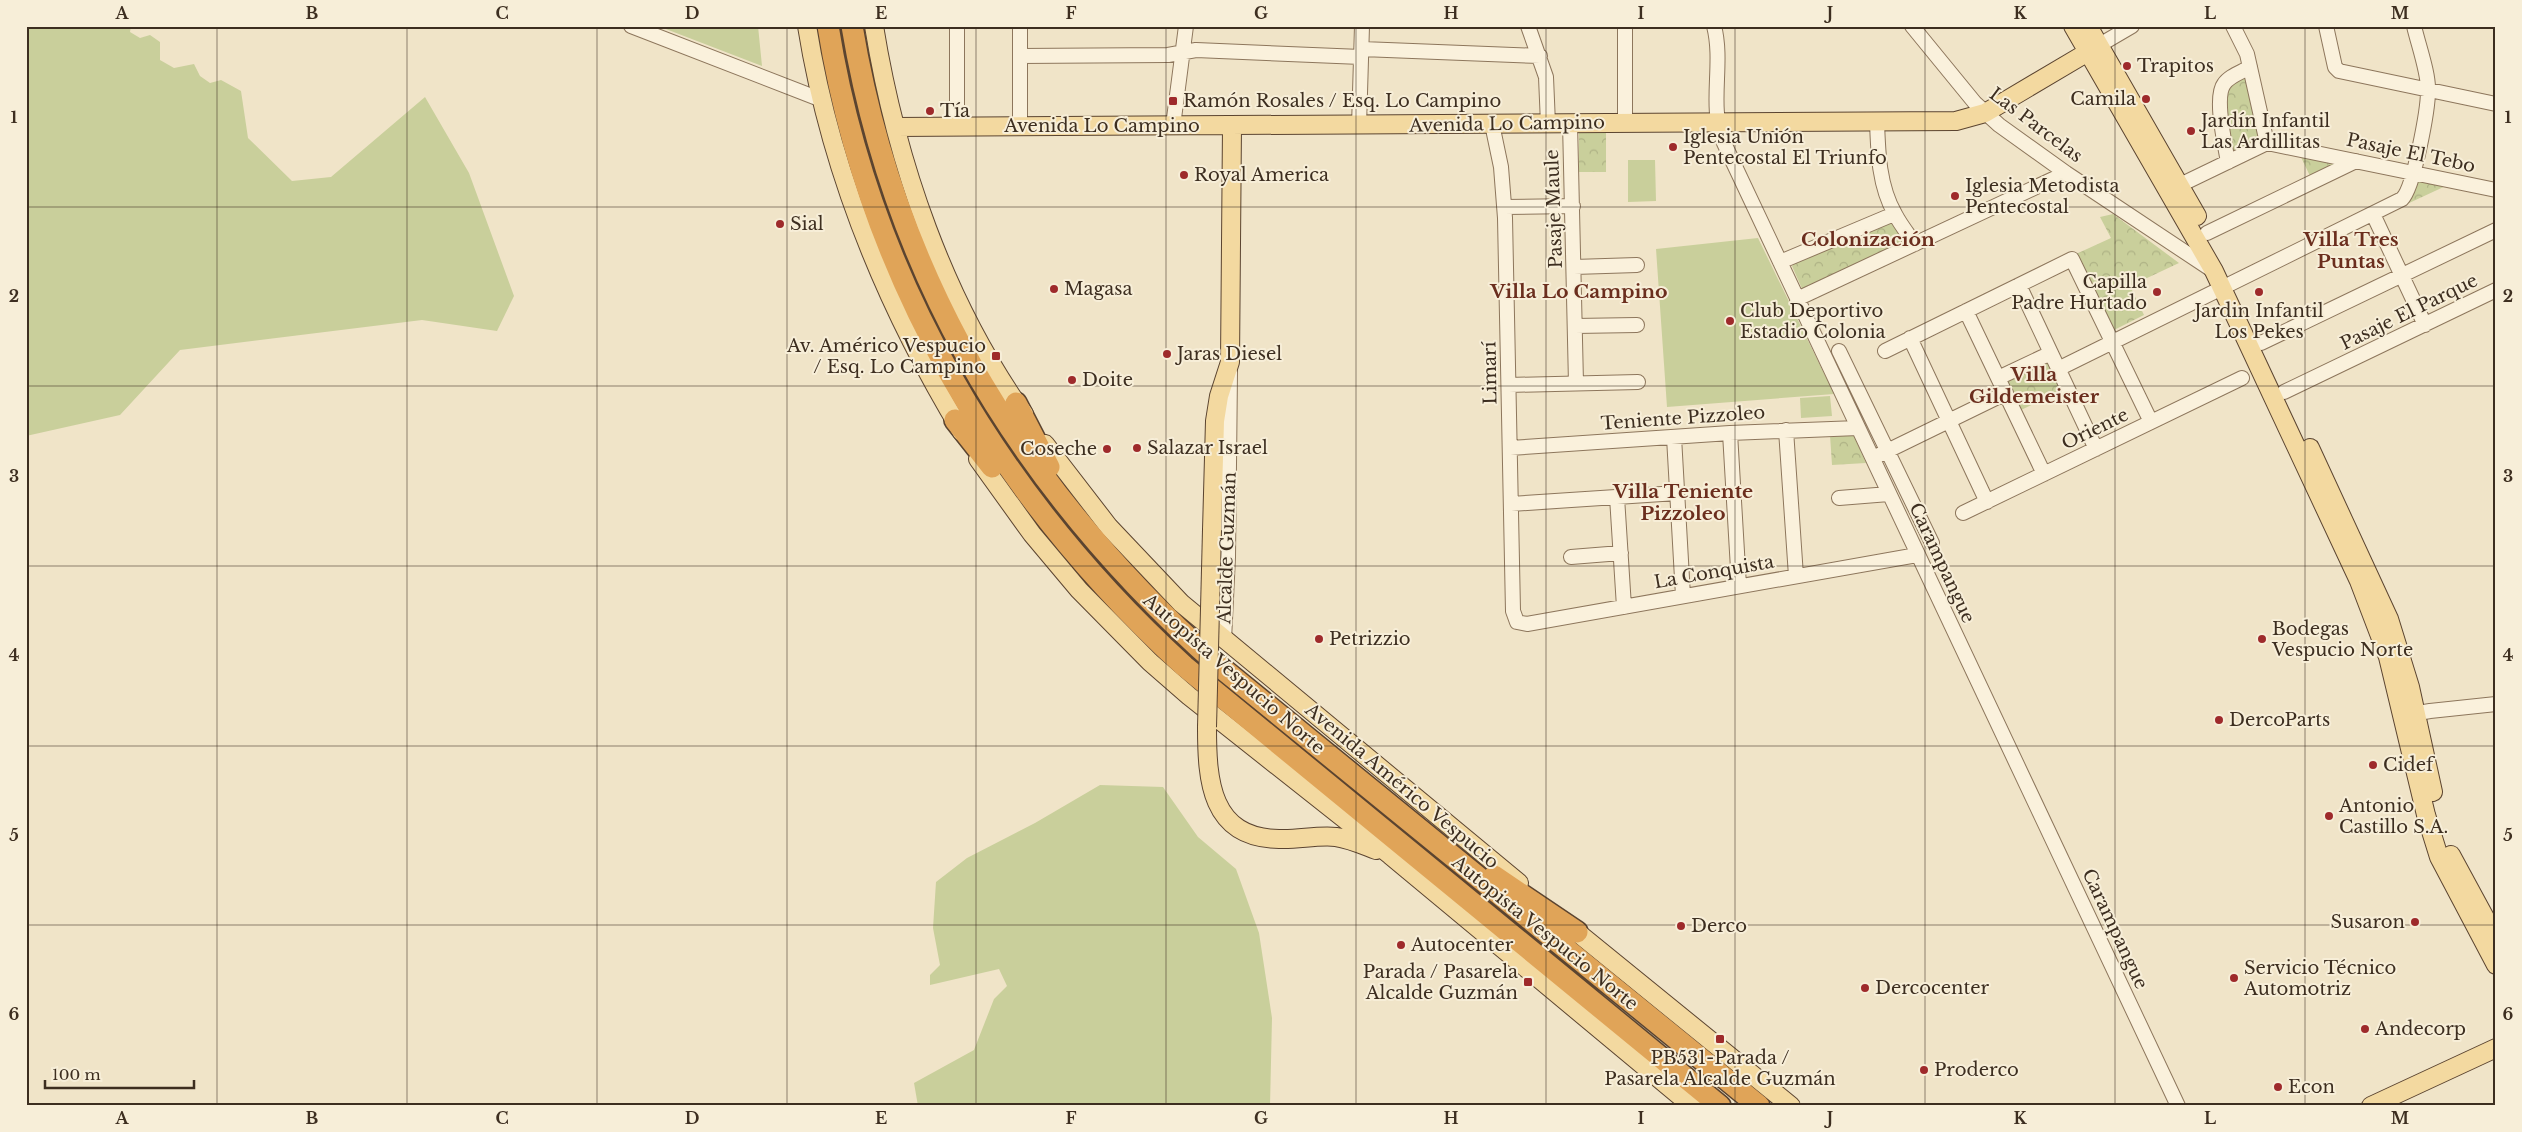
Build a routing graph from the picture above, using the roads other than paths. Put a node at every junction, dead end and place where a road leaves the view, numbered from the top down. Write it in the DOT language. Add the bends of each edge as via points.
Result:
graph roads {
  1 [pos="631,26"];
  2 [pos="808,26"];
  3 [pos="828,26"];
  4 [pos="852,26"];
  5 [pos="874,26"];
  6 [pos="882,26"];
  7 [pos="957,26"];
  8 [pos="1020,26"];
  9 [pos="1186,26"];
  10 [pos="1362,26"];
  11 [pos="1528,26"];
  12 [pos="1625,26"];
  13 [pos="1714,26"];
  14 [pos="1912,26"];
  15 [pos="2073,26"];
  16 [pos="2088,26"];
  17 [pos="2132,26"];
  18 [pos="2234,26"];
  19 [pos="2326,26"];
  20 [pos="2414,26"];
  21 [pos="2094,49"];
  22 [pos="1182,53"];
  23 [pos="1362,53"];
  24 [pos="878,56"];
  25 [pos="1020,56"];
  26 [pos="1540,56"];
  27 [pos="2250,67"];
  28 [pos="2428,90"];
  29 [pos="822,100"];
  30 [pos="2496,104"];
  31 [pos="1985,113"];
  32 [pos="1716,122"];
  33 [pos="1877,122"];
  34 [pos="1624,123"];
  35 [pos="1492,124"];
  36 [pos="1548,124"];
  37 [pos="1570,124"];
  38 [pos="1173,126"];
  39 [pos="1232,126"];
  40 [pos="1359,126"];
  41 [pos="895,127"];
  42 [pos="957,127"];
  43 [pos="1020,127"];
  44 [pos="2267,143"];
  45 [pos="2356,161"];
  46 [pos="2228,162"];
  47 [pos="2066,173"];
  48 [pos="2414,173"];
  49 [pos="2180,185"];
  50 [pos="2496,190"];
  51 [pos="1573,206"];
  52 [pos="1504,207"];
  53 [pos="1894,214"];
  54 [pos="2373,214"];
  55 [pos="2496,230"];
  56 [pos="2207,233"];
  57 [pos="1915,244"];
  58 [pos="1780,262"];
  59 [pos="1637,265"];
  60 [pos="1574,267"];
  61 [pos="2214,271"];
  62 [pos="2402,275"];
  63 [pos="2019,285"];
  64 [pos="2227,285"];
  65 [pos="2496,290"];
  66 [pos="1797,299"];
  67 [pos="1966,311"];
  68 [pos="1637,325"];
  69 [pos="2425,325"];
  70 [pos="1575,326"];
  71 [pos="1910,338"];
  72 [pos="2112,343"];
  73 [pos="2261,343"];
  74 [pos="1839,351"];
  75 [pos="1885,351"];
  76 [pos="2051,353"];
  77 [pos="1230,362"];
  78 [pos="2058,369"];
  79 [pos="1998,378"];
  80 [pos="2242,378"];
  81 [pos="1638,382"];
  82 [pos="1576,384"];
  83 [pos="1509,385"];
  84 [pos="2284,392"];
  85 [pos="2006,393"];
  86 [pos="1016,403"];
  87 [pos="955,420"];
  88 [pos="1948,421"];
  89 [pos="2151,422"];
  90 [pos="1858,428"];
  91 [pos="1786,430"];
  92 [pos="1730,433"];
  93 [pos="1674,437"];
  94 [pos="1510,448"];
  95 [pos="2096,449"];
  96 [pos="1887,451"];
  97 [pos="1872,458"];
  98 [pos="2044,474"];
  99 [pos="1677,493"];
  100 [pos="1889,494"];
  101 [pos="1617,497"];
  102 [pos="1840,498"];
  103 [pos="1987,502"];
  104 [pos="1511,504"];
  105 [pos="1963,513"];
  106 [pos="1932,543"];
  107 [pos="1105,553"];
  108 [pos="1620,554"];
  109 [pos="1917,555"];
  110 [pos="1571,558"];
  111 [pos="1091,574"];
  112 [pos="1796,576"];
  113 [pos="1739,586"];
  114 [pos="1683,596"];
  115 [pos="1624,607"];
  116 [pos="1517,622"];
  117 [pos="1224,640"];
  118 [pos="2496,704"];
  119 [pos="2409,715"];
  120 [pos="1424,835"];
  121 [pos="1390,855"];
  122 [pos="1577,932"];
  123 [pos="2496,938"];
  124 [pos="2496,965"];
  125 [pos="2496,1048"];
  126 [pos="1692,1106"];
  127 [pos="1720,1106"];
  128 [pos="1758,1106"];
  129 [pos="1791,1106"];
  130 [pos="2178,1106"];
  131 [pos="2371,1106"];
  1 -- 29 [label="street"];
  2 -- 29 [label="main road"];
  3 -- 111 [label="highway, Autopista Vespucio Norte" via="859,160 885,237 918,314 954,383 998,454"];
  4 -- 107 [label="highway, Autopista Vespucio Norte" via="887,172 940,306 970,365 1011,431 1055,494"];
  5 -- 24 [label="main road, Avenida Américo Vespucio"];
  6 -- 24 [label="street"];
  7 -- 42 [label="street"];
  8 -- 25 [label="street"];
  9 -- 22 [label="street"];
  10 -- 23 [label="street"];
  11 -- 26 [label="street"];
  12 -- 34 [label="street"];
  13 -- 32 [label="street, Carampangue" via="1718,52"];
  14 -- 31 [label="street, Las Parcelas"];
  15 -- 21 [label="main road"];
  16 -- 21 [label="main road"];
  17 -- 21 [label="street"];
  18 -- 27 [label="street" via="2245,47"];
  19 -- 28 [label="street" via="2335,67 2339,71"];
  20 -- 28 [label="street"];
  21 -- 31 [label="main road, Avenida Lo Campino"];
  21 -- 49 [label="main road"];
  21 -- 61 [label="main road"];
  22 -- 23 [label="street" via="1196,50"];
  22 -- 25 [label="street"];
  22 -- 38 [label="street"];
  23 -- 26 [label="street"];
  23 -- 40 [label="street"];
  24 -- 41 [label="main road, Avenida Américo Vespucio"];
  25 -- 43 [label="street"];
  26 -- 36 [label="street" via="1548,89"];
  27 -- 44 [label="street"];
  27 -- 46 [label="street" via="2221,88 2220,104"];
  28 -- 30 [label="street"];
  28 -- 48 [label="street"];
  29 -- 87 [label="main road" via="856,211 880,275 918,354"];
  31 -- 33 [label="main road, Avenida Lo Campino" via="1956,121"];
  31 -- 47 [label="street, Las Parcelas"];
  32 -- 33 [label="main road, Avenida Lo Campino"];
  32 -- 34 [label="main road, Avenida Lo Campino"];
  32 -- 58 [label="street, Carampangue"];
  33 -- 53 [label="street" via="1883,183"];
  34 -- 37 [label="main road, Avenida Lo Campino"];
  35 -- 36 [label="main road, Avenida Lo Campino"];
  35 -- 40 [label="main road, Avenida Lo Campino"];
  35 -- 52 [label="street, Limarí" via="1501,167"];
  36 -- 37 [label="main road, Avenida Lo Campino"];
  37 -- 51 [label="street, Pasaje Maule"];
  38 -- 39 [label="main road, Avenida Lo Campino"];
  38 -- 43 [label="main road, Avenida Lo Campino"];
  39 -- 40 [label="main road, Avenida Lo Campino"];
  39 -- 77 [label="main road, Alcalde Guzmán"];
  41 -- 42 [label="main road, Avenida Lo Campino"];
  41 -- 86 [label="main road, Avenida Américo Vespucio" via="922,212 949,279 992,365"];
  42 -- 43 [label="main road, Avenida Lo Campino"];
  44 -- 45 [label="street, Pasaje El Tebo"];
  44 -- 46 [label="street"];
  45 -- 48 [label="street, Pasaje El Tebo"];
  45 -- 56 [label="street"];
  46 -- 49 [label="street"];
  47 -- 57 [label="street"];
  47 -- 61 [label="street, Las Parcelas"];
  48 -- 50 [label="street, Pasaje El Tebo"];
  48 -- 54 [label="street" via="2406,196"];
  49 -- 56 [label="main road"];
  51 -- 52 [label="street"];
  51 -- 60 [label="street, Pasaje Maule"];
  52 -- 83 [label="street, Limarí"];
  53 -- 57 [label="street"];
  53 -- 58 [label="street"];
  54 -- 62 [label="street"];
  54 -- 64 [label="street"];
  55 -- 62 [label="street"];
  56 -- 64 [label="main road"];
  57 -- 66 [label="street"];
  58 -- 66 [label="street, Carampangue"];
  59 -- 60 [label="street"];
  60 -- 70 [label="street, Pasaje Maule"];
  61 -- 64 [label="main road"];
  62 -- 69 [label="street"];
  62 -- 73 [label="street"];
  63 -- 67 [label="street"];
  63 -- 72 [label="street" via="2072,259"];
  63 -- 76 [label="street"];
  64 -- 72 [label="street"];
  64 -- 73 [label="main road"];
  64 -- 119 [label="main road" via="2372,611"];
  65 -- 69 [label="street, Pasaje El Parque"];
  66 -- 90 [label="street, Carampangue"];
  67 -- 71 [label="street"];
  67 -- 79 [label="street"];
  68 -- 70 [label="street"];
  69 -- 84 [label="street, Pasaje El Parque"];
  70 -- 82 [label="street, Pasaje Maule"];
  71 -- 75 [label="street"];
  71 -- 88 [label="street"];
  72 -- 78 [label="street"];
  72 -- 89 [label="street"];
  73 -- 84 [label="main road"];
  74 -- 96 [label="street, Carampangue"];
  76 -- 78 [label="street"];
  76 -- 79 [label="street"];
  77 -- 117 [label="street, Alcalde Guzmán"];
  77 -- 121 [label="main road, bridge" via="1215,421 1207,727 1211,789 1221,810 1237,827 1253,835 1272,839 1338,838"];
  78 -- 95 [label="street"];
  79 -- 85 [label="street"];
  80 -- 89 [label="street, Oriente"];
  81 -- 82 [label="street"];
  82 -- 83 [label="street"];
  83 -- 94 [label="street, Limarí"];
  84 -- 119 [label="main road" via="2389,619 2401,654"];
  85 -- 88 [label="street"];
  85 -- 98 [label="street"];
  86 -- 107 [label="highway" via="1061,488"];
  86 -- 117 [label="main road, Avenida Américo Vespucio" via="1109,527 1169,592"];
  87 -- 111 [label="highway" via="1038,522"];
  87 -- 121 [label="main road" via="986,472 1032,534 1129,642 1189,696"];
  88 -- 96 [label="street"];
  88 -- 103 [label="street"];
  89 -- 95 [label="street, Oriente"];
  90 -- 91 [label="street, Teniente Pizzoleo"];
  90 -- 97 [label="street, Carampangue"];
  91 -- 92 [label="street, Teniente Pizzoleo"];
  91 -- 112 [label="street"];
  92 -- 93 [label="street, Teniente Pizzoleo"];
  92 -- 113 [label="street"];
  93 -- 94 [label="street, Teniente Pizzoleo"];
  93 -- 99 [label="street"];
  94 -- 104 [label="street, Limarí"];
  95 -- 98 [label="street, Oriente"];
  96 -- 97 [label="street"];
  96 -- 106 [label="street, Carampangue"];
  97 -- 100 [label="street, Carampangue"];
  98 -- 103 [label="street, Oriente"];
  99 -- 101 [label="street"];
  99 -- 114 [label="street"];
  100 -- 102 [label="street"];
  100 -- 109 [label="street, Carampangue"];
  101 -- 104 [label="street"];
  101 -- 108 [label="street"];
  103 -- 105 [label="street, Oriente"];
  104 -- 116 [label="street, Limarí" via="1513,611"];
  107 -- 120 [label="highway, Autopista Vespucio Norte" via="1156,608 1218,665"];
  108 -- 110 [label="street"];
  108 -- 115 [label="street"];
  109 -- 112 [label="street, La Conquista"];
  109 -- 130 [label="street, Carampangue"];
  111 -- 127 [label="highway, Autopista Vespucio Norte" via="1153,637 1230,705"];
  112 -- 113 [label="street, La Conquista"];
  113 -- 114 [label="street, La Conquista"];
  114 -- 115 [label="street, La Conquista"];
  115 -- 116 [label="street, La Conquista" via="1527,624"];
  117 -- 122 [label="main road, Avenida Américo Vespucio" via="1407,788"];
  118 -- 119 [label="street"];
  119 -- 123 [label="main road" via="2448,846"];
  119 -- 124 [label="main road" via="2426,815 2439,858"];
  120 -- 122 [label="highway" via="1489,873"];
  120 -- 128 [label="highway, Autopista Vespucio Norte"];
  121 -- 126 [label="main road"];
  122 -- 129 [label="main road, Avenida Américo Vespucio"];
  125 -- 131 [label="main road"];
}
